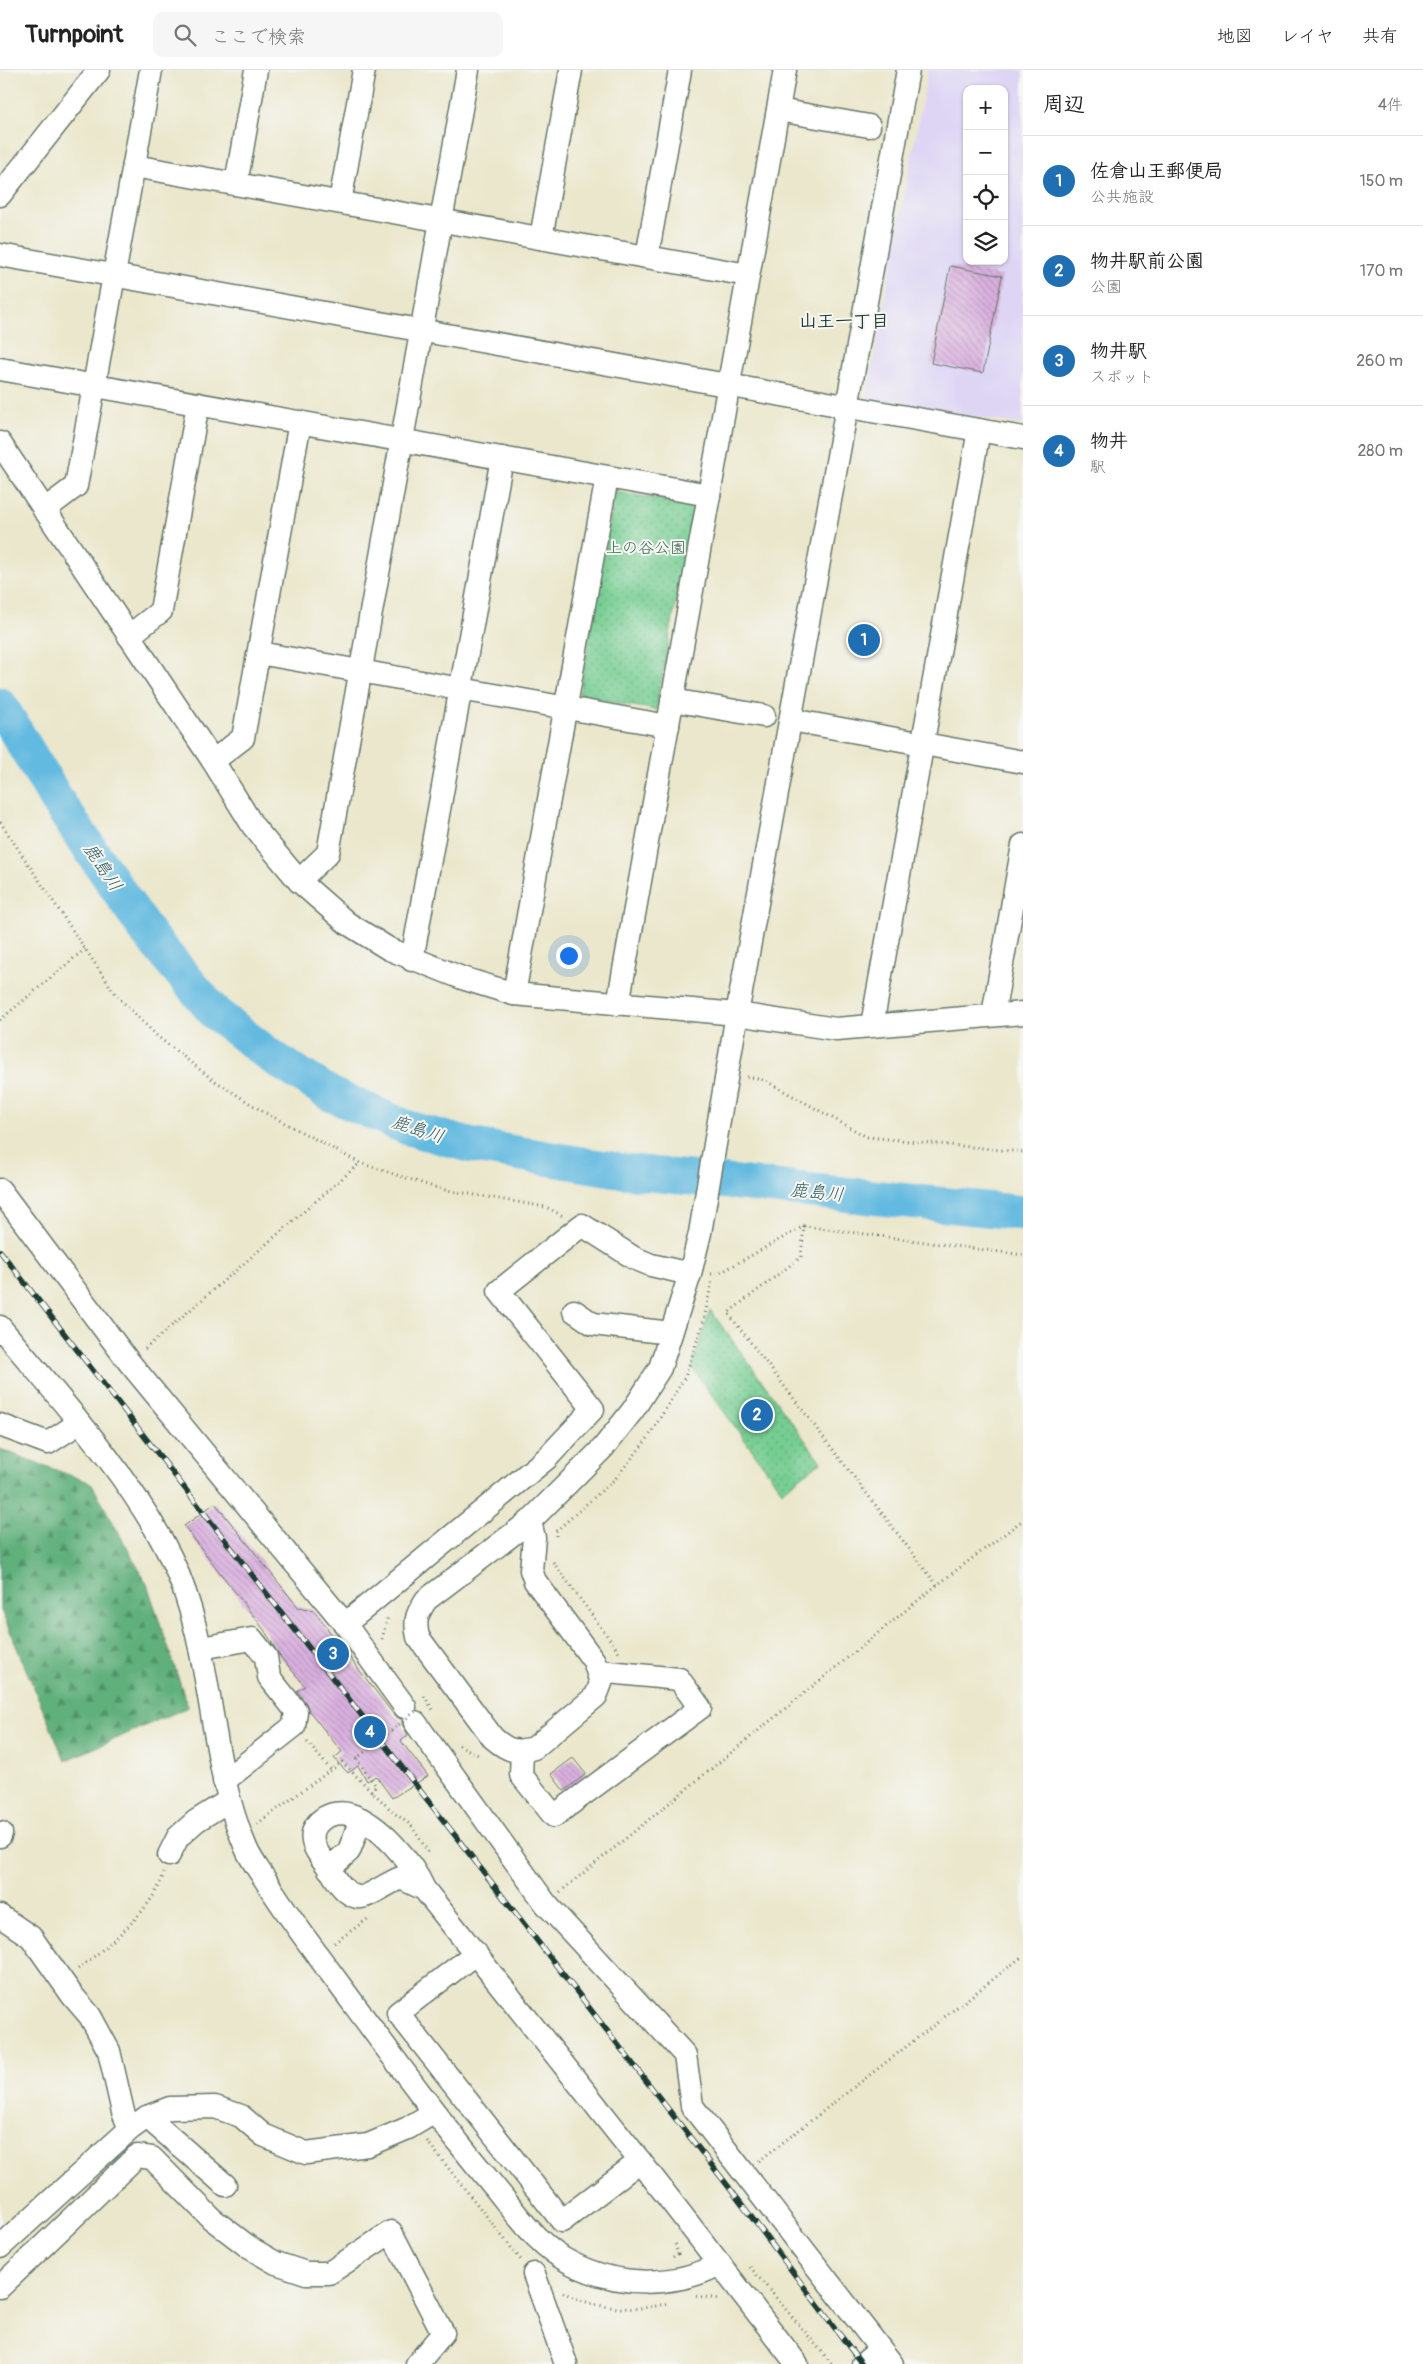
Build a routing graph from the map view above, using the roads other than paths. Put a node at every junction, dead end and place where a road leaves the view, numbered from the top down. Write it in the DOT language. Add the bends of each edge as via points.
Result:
graph roads {
  1 [pos="99,70"];
  2 [pos="151,70"];
  3 [pos="256,70"];
  4 [pos="364,70"];
  5 [pos="468,70"];
  6 [pos="571,70"];
  7 [pos="680,70"];
  8 [pos="785,70"];
  9 [pos="908,70"];
  10 [pos="778,110"];
  11 [pos="869,126"];
  12 [pos="134,166"];
  13 [pos="236,184"];
  14 [pos="0,195"];
  15 [pos="340,202"];
  16 [pos="441,220"];
  17 [pos="541,238"];
  18 [pos="0,255"];
  19 [pos="647,257"];
  20 [pos="748,275"];
  21 [pos="114,276"];
  22 [pos="421,330"];
  23 [pos="0,368"];
  24 [pos="729,385"];
  25 [pos="94,386"];
  26 [pos="198,404"];
  27 [pos="848,406"];
  28 [pos="300,422"];
  29 [pos="979,430"];
  30 [pos="1023,438"];
  31 [pos="402,440"];
  32 [pos="0,443"];
  33 [pos="502,458"];
  34 [pos="607,477"];
  35 [pos="709,495"];
  36 [pos="44,510"];
  37 [pos="129,636"];
  38 [pos="259,653"];
  39 [pos="360,671"];
  40 [pos="461,689"];
  41 [pos="672,700"];
  42 [pos="566,707"];
  43 [pos="764,716"];
  44 [pos="791,720"];
  45 [pos="668,726"];
  46 [pos="922,744"];
  47 [pos="213,761"];
  48 [pos="1023,762"];
  49 [pos="1023,845"];
  50 [pos="299,882"];
  51 [pos="412,960"];
  52 [pos="514,994"];
  53 [pos="618,1004"];
  54 [pos="1023,1013"];
  55 [pos="737,1014"];
  56 [pos="992,1015"];
  57 [pos="872,1026"];
  58 [pos="0,1190"];
  59 [pos="690,1274"];
  60 [pos="574,1311"];
  61 [pos="0,1328"];
  62 [pos="671,1333"];
  63 [pos="79,1423"];
  64 [pos="0,1425"];
  65 [pos="530,1521"];
  66 [pos="345,1624"];
  67 [pos="200,1648"];
  68 [pos="598,1671"];
  69 [pos="522,1751"];
  70 [pos="226,1791"];
  71 [pos="361,1819"];
  72 [pos="383,1836"];
  73 [pos="169,1855"];
  74 [pos="329,1869"];
  75 [pos="389,1882"];
  76 [pos="424,1889"];
  77 [pos="0,1916"];
  78 [pos="476,1953"];
  79 [pos="49,1963"];
  80 [pos="78,1970"];
  81 [pos="433,2113"];
  82 [pos="138,2123"];
  83 [pos="640,2161"];
  84 [pos="225,2185"];
  85 [pos="0,2247"];
  86 [pos="720,2264"];
  87 [pos="534,2274"];
  88 [pos="0,2287"];
  89 [pos="879,2360"];
  90 [pos="417,2364"];
  91 [pos="566,2364"];
  92 [pos="797,2364"];
  1 -- 14 [label="street"];
  2 -- 12 [label="street"];
  3 -- 13 [label="street"];
  4 -- 15 [label="street"];
  5 -- 16 [label="street"];
  6 -- 17 [label="street"];
  7 -- 19 [label="street"];
  8 -- 10 [label="street"];
  9 -- 27 [label="street"];
  10 -- 11 [label="street"];
  10 -- 20 [label="street"];
  12 -- 13 [label="street"];
  12 -- 21 [label="street"];
  13 -- 15 [label="street"];
  15 -- 16 [label="street"];
  16 -- 17 [label="street"];
  16 -- 22 [label="street"];
  17 -- 19 [label="street"];
  18 -- 21 [label="street"];
  19 -- 20 [label="street"];
  20 -- 24 [label="street"];
  21 -- 22 [label="street"];
  21 -- 25 [label="street"];
  22 -- 24 [label="street"];
  22 -- 31 [label="street"];
  23 -- 25 [label="street"];
  24 -- 27 [label="street"];
  24 -- 35 [label="street"];
  25 -- 26 [label="street"];
  25 -- 36 [label="street" via="76,486"];
  26 -- 28 [label="street"];
  26 -- 37 [label="street" via="161,611"];
  27 -- 29 [label="street"];
  27 -- 44 [label="street"];
  28 -- 31 [label="street"];
  28 -- 38 [label="street"];
  29 -- 30 [label="street"];
  29 -- 46 [label="street"];
  31 -- 33 [label="street"];
  31 -- 39 [label="street"];
  32 -- 36 [label="street"];
  33 -- 34 [label="street"];
  33 -- 40 [label="street"];
  34 -- 35 [label="street"];
  34 -- 42 [label="street"];
  35 -- 41 [label="street"];
  36 -- 37 [label="street"];
  37 -- 47 [label="street"];
  38 -- 39 [label="street"];
  38 -- 47 [label="street" via="243,738"];
  39 -- 40 [label="street"];
  39 -- 50 [label="street" via="328,853"];
  40 -- 42 [label="street"];
  40 -- 51 [label="street"];
  41 -- 43 [label="street"];
  41 -- 45 [label="street"];
  42 -- 45 [label="street"];
  42 -- 52 [label="street"];
  44 -- 46 [label="street"];
  44 -- 55 [label="street"];
  45 -- 53 [label="street"];
  46 -- 48 [label="street"];
  46 -- 57 [label="street"];
  47 -- 50 [label="street" via="253,826"];
  49 -- 56 [label="street"];
  50 -- 51 [label="street" via="347,923 389,950"];
  51 -- 52 [label="street"];
  52 -- 53 [label="street"];
  53 -- 55 [label="street"];
  54 -- 56 [label="street"];
  55 -- 57 [label="street" via="836,1029"];
  55 -- 59 [label="street" via="700,1233"];
  56 -- 57 [label="street"];
  58 -- 66 [label="street" via="129,1362"];
  59 -- 62 [label="street"];
  59 -- 66 [label="street" via="651,1266 582,1225 499,1291 593,1409 547,1458"];
  60 -- 62 [label="street" via="594,1324"];
  61 -- 63 [label="street"];
  62 -- 65 [label="street" via="660,1368 633,1410 603,1448"];
  63 -- 64 [label="street" via="48,1443"];
  63 -- 67 [label="street" via="128,1486 171,1559 192,1615"];
  65 -- 68 [label="street" via="534,1538 531,1570 535,1581 594,1660"];
  65 -- 69 [label="street" via="426,1600 415,1624 418,1637 493,1738 506,1749"];
  66 -- 89 [label="street" via="412,1713 546,1904 685,2054 692,2106"];
  67 -- 70 [label="street"];
  67 -- 70 [label="street" via="252,1639 266,1657 269,1677 296,1711 294,1726"];
  68 -- 69 [label="street" via="601,1683 596,1696 534,1748"];
  68 -- 69 [label="street" via="680,1679 700,1708 554,1816 521,1775"];
  70 -- 73 [label="street" via="178,1837"];
  70 -- 81 [label="street" via="248,1851 281,1904"];
  71 -- 72 [label="street"];
  71 -- 74 [label="street" via="349,1851"];
  71 -- 74 [label="street" via="336,1813 324,1817 316,1826 312,1835 314,1846"];
  72 -- 75 [label="street" via="390,1870"];
  72 -- 76 [label="street" via="412,1868"];
  74 -- 75 [label="street" via="342,1888 357,1897 368,1896"];
  75 -- 76 [label="street" via="401,1878"];
  76 -- 78 [label="street"];
  77 -- 79 [label="street" via="31,1937"];
  78 -- 83 [label="street"];
  78 -- 83 [label="street" via="398,2013 562,2221"];
  79 -- 80 [label="street" via="66,1971"];
  79 -- 82 [label="street" via="90,2016 109,2051 123,2112"];
  81 -- 82 [label="street" via="368,2145 306,2152 263,2135 240,2116 215,2107 170,2108"];
  81 -- 86 [label="street" via="544,2246 570,2263 600,2276 632,2282 676,2279 702,2273"];
  82 -- 84 [label="street"];
  82 -- 85 [label="street"];
  83 -- 86 [label="street"];
  86 -- 92 [label="street"];
  87 -- 91 [label="street"];
  88 -- 90 [label="street" via="137,2156 152,2158 212,2219 250,2248 276,2263 306,2273 329,2273 391,2232 443,2333"];
}
